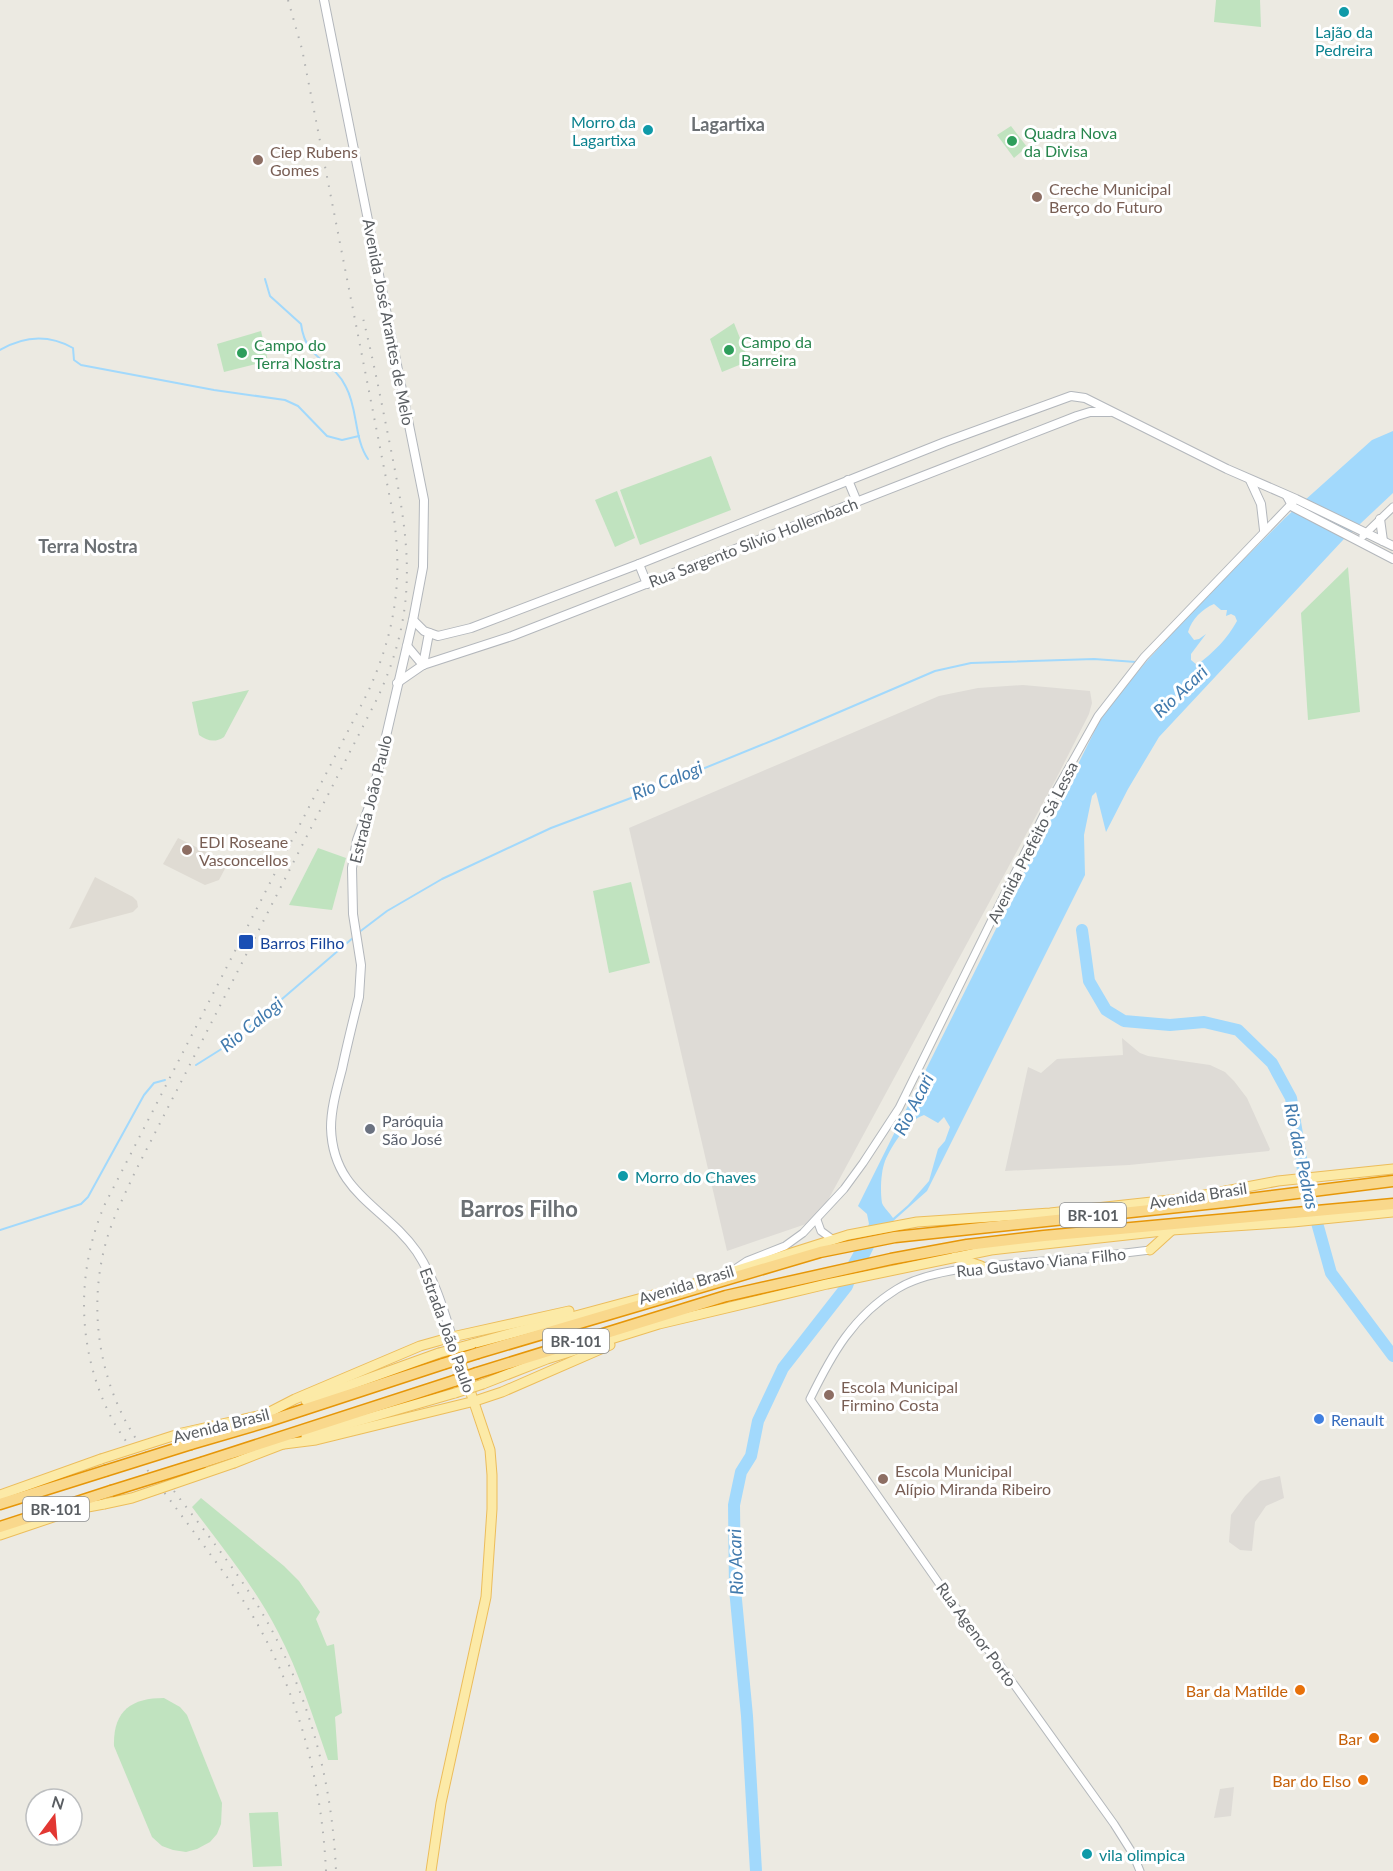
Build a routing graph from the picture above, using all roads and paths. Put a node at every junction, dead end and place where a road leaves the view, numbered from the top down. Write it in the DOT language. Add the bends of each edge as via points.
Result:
graph roads {
  1 [pos="324,0"];
  2 [pos="1113,411"];
  3 [pos="848,480"];
  4 [pos="1250,480"];
  5 [pos="1293,501"];
  6 [pos="857,502"];
  7 [pos="1393,507"];
  8 [pos="1380,519"];
  9 [pos="1264,530"];
  10 [pos="1363,532"];
  11 [pos="1355,539"];
  12 [pos="1383,541"];
  13 [pos="1393,546"];
  14 [pos="1393,559"];
  15 [pos="639,564"];
  16 [pos="647,584"];
  17 [pos="413,620"];
  18 [pos="429,633"];
  19 [pos="407,645"];
  20 [pos="423,665"];
  21 [pos="397,683"];
  22 [pos="1393,1169"];
  23 [pos="1393,1181"];
  24 [pos="1393,1204"];
  25 [pos="1393,1212"];
  26 [pos="1333,1214"];
  27 [pos="1293,1218"];
  28 [pos="817,1220"];
  29 [pos="1172,1230"];
  30 [pos="897,1231"];
  31 [pos="832,1239"];
  32 [pos="1150,1251"];
  33 [pos="959,1263"];
  34 [pos="981,1266"];
  35 [pos="733,1270"];
  36 [pos="604,1308"];
  37 [pos="645,1328"];
  38 [pos="452,1337"];
  39 [pos="475,1349"];
  40 [pos="441,1358"];
  41 [pos="810,1399"];
  42 [pos="475,1401"];
  43 [pos="262,1416"];
  44 [pos="284,1444"];
  45 [pos="0,1495"];
  46 [pos="0,1504"];
  47 [pos="0,1527"];
  48 [pos="0,1535"];
  49 [pos="431,1871"];
  50 [pos="1140,1871"];
  1 -- 17 [label="main road, Avenida José Arantes de Melo" via="424,500 423,567"];
  2 -- 3 [label="main road, Rua Sargento Silvio Hollembach" via="1071,396"];
  2 -- 4 [label="main road, Rua Sargento Silvio Hollembach"];
  2 -- 6 [label="main road, Rua Sargento Silvio Hollembach" via="1077,416"];
  3 -- 6 [label="main road"];
  3 -- 15 [label="main road, Rua Sargento Silvio Hollembach"];
  4 -- 5 [label="main road, Rua Sargento Silvio Hollembach"];
  4 -- 9 [label="main road" via="1261,504"];
  5 -- 9 [label="street, Avenida Prefeito Sá Lessa"];
  5 -- 10 [label="main road, Rua Sargento Silvio Hollembach"];
  5 -- 11 [label="main road, Rua Sargento Silvio Hollembach"];
  6 -- 16 [label="main road, Rua Sargento Silvio Hollembach"];
  7 -- 8 [label="street"];
  8 -- 10 [label="street"];
  8 -- 12 [label="main road"];
  9 -- 28 [label="street, Avenida Prefeito Sá Lessa" via="1132,670 1098,716 1053,796 898,1108 863,1163"];
  10 -- 11 [label="street"];
  10 -- 12 [label="main road, Rua Sargento Silvio Hollembach"];
  11 -- 14 [label="main road, Rua Sargento Silvio Hollembach"];
  12 -- 13 [label="main road, Rua Sargento Silvio Hollembach"];
  15 -- 16 [label="main road"];
  15 -- 18 [label="main road, Rua Sargento Silvio Hollembach" via="471,628 444,635"];
  16 -- 20 [label="main road, Rua Sargento Silvio Hollembach" via="491,644"];
  17 -- 18 [label="main road"];
  17 -- 19 [label="main road, Avenida José Arantes de Melo"];
  18 -- 20 [label="main road"];
  19 -- 20 [label="main road"];
  19 -- 21 [label="main road, Estrada João Paulo"];
  20 -- 21 [label="main road, Rua Sargento Silvio Hollembach"];
  21 -- 38 [label="main road, Estrada João Paulo" via="371,801 353,861 351,898 361,965 358,998 332,1114 334,1150 350,1184 417,1253 438,1294"];
  22 -- 30 [label="main road, Avenida Brasil" via="1289,1180 1175,1200 917,1222"];
  23 -- 30 [label="highway, Avenida Brasil / BR-101"];
  24 -- 26 [label="highway, Avenida Brasil / BR-101"];
  25 -- 26 [label="main road, Avenida Brasil"];
  26 -- 27 [label="highway, Avenida Brasil / BR-101"];
  27 -- 29 [label="main road, Avenida Brasil"];
  27 -- 47 [label="highway, Avenida Brasil / BR-101, bridge" via="967,1245 726,1296"];
  28 -- 31 [label="street" via="821,1231"];
  28 -- 35 [label="street, Avenida Prefeito Sá Lessa" via="793,1242"];
  29 -- 32 [label="main road"];
  29 -- 33 [label="main road, Avenida Brasil" via="1029,1245"];
  30 -- 31 [label="main road, Avenida Brasil"];
  30 -- 39 [label="highway, Avenida Brasil / BR-101" via="580,1324"];
  31 -- 35 [label="main road, Avenida Brasil"];
  32 -- 34 [label="street, Rua Gustavo Viana Filho"];
  33 -- 34 [label="main road"];
  33 -- 37 [label="main road, Avenida Brasil" via="883,1272"];
  33 -- 41 [label="street, Rua Gustavo Viana Filho" via="907,1283 877,1304 837,1345"];
  35 -- 36 [label="main road, Avenida Brasil"];
  36 -- 38 [label="main road" via="570,1311"];
  36 -- 39 [label="main road, Avenida Brasil"];
  37 -- 42 [label="main road"];
  37 -- 44 [label="main road, Avenida Brasil, bridge" via="455,1393"];
  38 -- 42 [label="main road, Estrada João Paulo"];
  38 -- 43 [label="main road" via="391,1357"];
  39 -- 40 [label="highway, Avenida Brasil / BR-101, bridge"];
  40 -- 43 [label="main road, Avenida Brasil"];
  40 -- 46 [label="highway, Avenida Brasil / BR-101, bridge" via="276,1419"];
  41 -- 50 [label="street, Rua Agenor Porto" via="1114,1824"];
  42 -- 44 [label="main road"];
  42 -- 49 [label="main road, Estrada João Paulo" via="491,1463 487,1588 441,1803"];
  43 -- 45 [label="main road, Avenida Brasil, bridge" via="182,1433"];
  44 -- 48 [label="main road, Avenida Brasil, bridge" via="132,1498 77,1509"];
}
